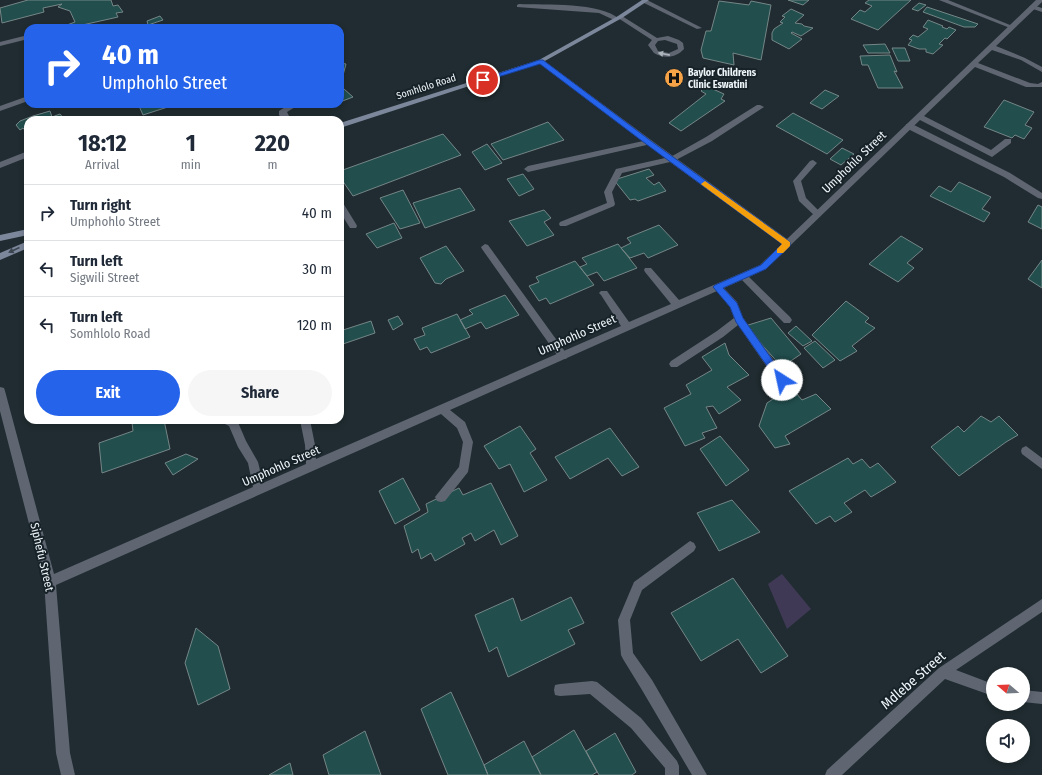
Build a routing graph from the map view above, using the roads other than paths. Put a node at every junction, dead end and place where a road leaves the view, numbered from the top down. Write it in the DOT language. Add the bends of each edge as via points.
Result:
graph roads {
  1 [pos="645,0"];
  2 [pos="942,0"];
  3 [pos="1040,0"];
  4 [pos="519,6"];
  5 [pos="1032,7"];
  6 [pos="1042,10"];
  7 [pos="618,18"];
  8 [pos="1012,27"];
  9 [pos="699,28"];
  10 [pos="24,38"];
  11 [pos="656,40"];
  12 [pos="0,44"];
  13 [pos="991,47"];
  14 [pos="541,61"];
  15 [pos="974,64"];
  16 [pos="1042,70"];
  17 [pos="1042,84"];
  18 [pos="24,100"];
  19 [pos="760,107"];
  20 [pos="289,108"];
  21 [pos="0,109"];
  22 [pos="284,116"];
  23 [pos="919,117"];
  24 [pos="344,125"];
  25 [pos="909,126"];
  26 [pos="1008,141"];
  27 [pos="648,142"];
  28 [pos="24,156"];
  29 [pos="671,159"];
  30 [pos="813,163"];
  31 [pos="0,165"];
  32 [pos="528,169"];
  33 [pos="1041,196"];
  34 [pos="344,211"];
  35 [pos="818,214"];
  36 [pos="563,224"];
  37 [pos="353,226"];
  38 [pos="24,233"];
  39 [pos="0,238"];
  40 [pos="788,244"];
  41 [pos="24,246"];
  42 [pos="485,247"];
  43 [pos="0,257"];
  44 [pos="648,270"];
  45 [pos="743,276"];
  46 [pos="718,287"];
  47 [pos="604,293"];
  48 [pos="678,305"];
  49 [pos="739,320"];
  50 [pos="787,320"];
  51 [pos="627,327"];
  52 [pos="563,356"];
  53 [pos="674,364"];
  54 [pos="782,380"];
  55 [pos="0,391"];
  56 [pos="442,409"];
  57 [pos="233,424"];
  58 [pos="306,424"];
  59 [pos="1026,451"];
  60 [pos="1042,464"];
  61 [pos="311,467"];
  62 [pos="259,490"];
  63 [pos="441,497"];
  64 [pos="690,547"];
  65 [pos="50,582"];
  66 [pos="1042,605"];
  67 [pos="943,672"];
  68 [pos="986,687"];
  69 [pos="560,690"];
  70 [pos="1030,697"];
  71 [pos="1042,698"];
  72 [pos="68,775"];
  73 [pos="672,775"];
  74 [pos="700,775"];
  75 [pos="832,775"];
  1 -- 7 [label="main road, Somhlolo Road"];
  1 -- 9 [label="street"];
  2 -- 8 [label="street"];
  3 -- 5 [label="street, Umphohlo Street"];
  4 -- 7 [label="street" via="600,11"];
  5 -- 6 [label="street"];
  5 -- 8 [label="street, Umphohlo Street"];
  7 -- 11 [label="street"];
  7 -- 14 [label="main road, Somhlolo Road"];
  8 -- 13 [label="street, Umphohlo Street"];
  10 -- 12 [label="street"];
  13 -- 15 [label="street, Umphohlo Street"];
  13 -- 16 [label="street" via="1023,59"];
  14 -- 24 [label="main road, Somhlolo Road"];
  14 -- 27 [label="street"];
  15 -- 17 [label="street" via="1029,85"];
  15 -- 23 [label="street, Umphohlo Street"];
  18 -- 21 [label="street"];
  19 -- 29 [label="street"];
  20 -- 22 [label="street" via="283,111"];
  23 -- 25 [label="street, Umphohlo Street"];
  23 -- 26 [label="street" via="992,154"];
  25 -- 33 [label="street" via="1001,172"];
  25 -- 35 [label="street, Umphohlo Street"];
  27 -- 29 [label="street"];
  27 -- 32 [label="street"];
  28 -- 31 [label="street"];
  29 -- 36 [label="street" via="619,171 608,192 611,204"];
  29 -- 40 [label="street"];
  30 -- 35 [label="street" via="796,182 802,199"];
  34 -- 37 [label="street"];
  35 -- 40 [label="street, Umphohlo Street"];
  38 -- 39 [label="main road"];
  40 -- 45 [label="street, Umphohlo Street" via="764,267"];
  41 -- 43 [label="main road, one-way"];
  42 -- 52 [label="street"];
  44 -- 48 [label="street"];
  45 -- 46 [label="street, Umphohlo Street"];
  45 -- 50 [label="street"];
  46 -- 48 [label="street, Umphohlo Street"];
  46 -- 49 [label="street" via="734,305"];
  47 -- 51 [label="street"];
  48 -- 51 [label="street, Umphohlo Street"];
  49 -- 53 [label="street"];
  49 -- 54 [label="street"];
  51 -- 52 [label="street, Umphohlo Street"];
  52 -- 56 [label="street, Umphohlo Street"];
  55 -- 65 [label="street, Siphefu Street"];
  56 -- 61 [label="street, Umphohlo Street"];
  56 -- 63 [label="street" via="461,425 468,442 464,469"];
  57 -- 62 [label="street" via="253,462"];
  58 -- 61 [label="street"];
  59 -- 60 [label="street"];
  61 -- 62 [label="street, Umphohlo Street"];
  62 -- 65 [label="street, Umphohlo Street"];
  64 -- 74 [label="street" via="638,586 624,620 627,655"];
  65 -- 72 [label="street, Siphefu Street" via="63,753"];
  66 -- 67 [label="street, Mdlebe Street"];
  67 -- 68 [label="street"];
  67 -- 75 [label="street, Mdlebe Street"];
  69 -- 73 [label="street" via="592,687 636,724 672,766"];
  70 -- 71 [label="street"];
}
